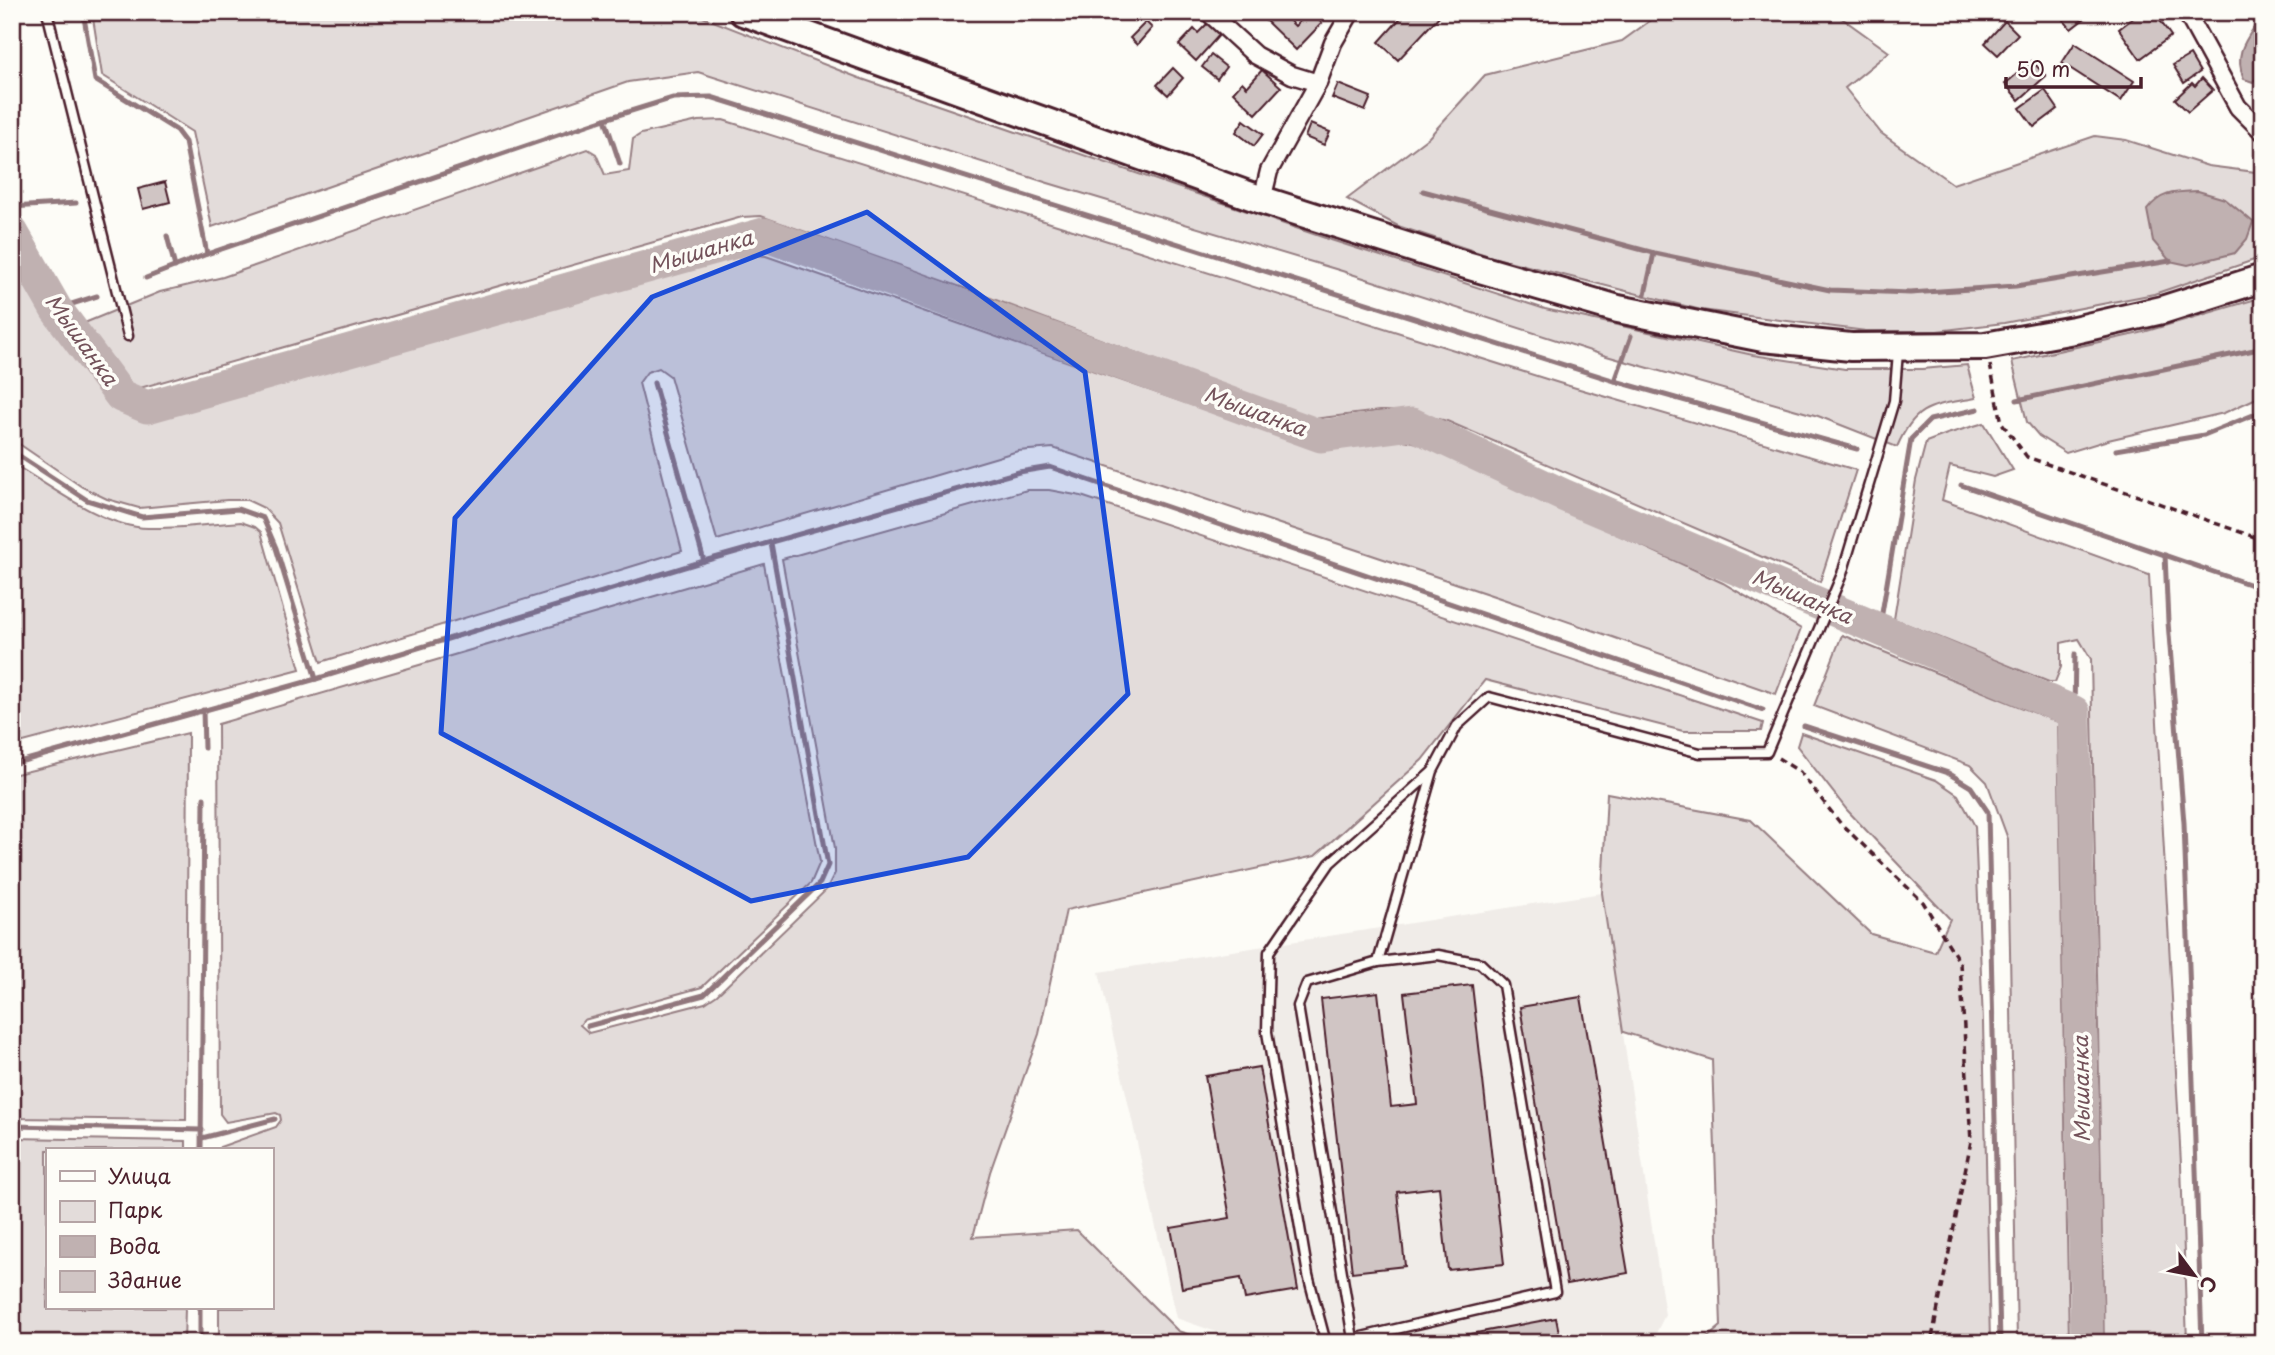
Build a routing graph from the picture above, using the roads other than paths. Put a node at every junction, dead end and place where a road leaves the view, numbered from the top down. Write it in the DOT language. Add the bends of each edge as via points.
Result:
graph roads {
  1 [pos="47,12"];
  2 [pos="743,12"];
  3 [pos="1208,12"];
  4 [pos="1351,12"];
  5 [pos="2186,12"];
  6 [pos="1318,83"];
  7 [pos="2263,132"];
  8 [pos="1262,200"];
  9 [pos="2263,278"];
  10 [pos="128,336"];
  11 [pos="1898,346"];
  12 [pos="1433,771"];
  13 [pos="1378,962"];
  14 [pos="1353,1339"];
  15 [pos="1326,1343"];
  16 [pos="1338,1343"];
  1 -- 10 [label="lane"];
  2 -- 8 [label="main road"];
  3 -- 6 [label="street" via="1255,55"];
  4 -- 6 [label="street"];
  5 -- 7 [label="street" via="2238,107"];
  6 -- 8 [label="street" via="1269,171"];
  8 -- 11 [label="main road" via="1618,309 1763,338 1851,347"];
  9 -- 11 [label="main road" via="2162,310 2074,330 1985,346"];
  11 -- 12 [label="lane" via="1894,401 1843,574 1768,752 1700,753 1489,697 1457,726"];
  12 -- 13 [label="lane"];
  12 -- 15 [label="lane" via="1330,863 1269,952 1267,1032 1308,1275"];
  13 -- 14 [label="lane" via="1307,983 1298,1006"];
  13 -- 14 [label="lane" via="1438,955 1480,964 1503,985 1555,1292"];
  14 -- 16 [label="lane"];
}
